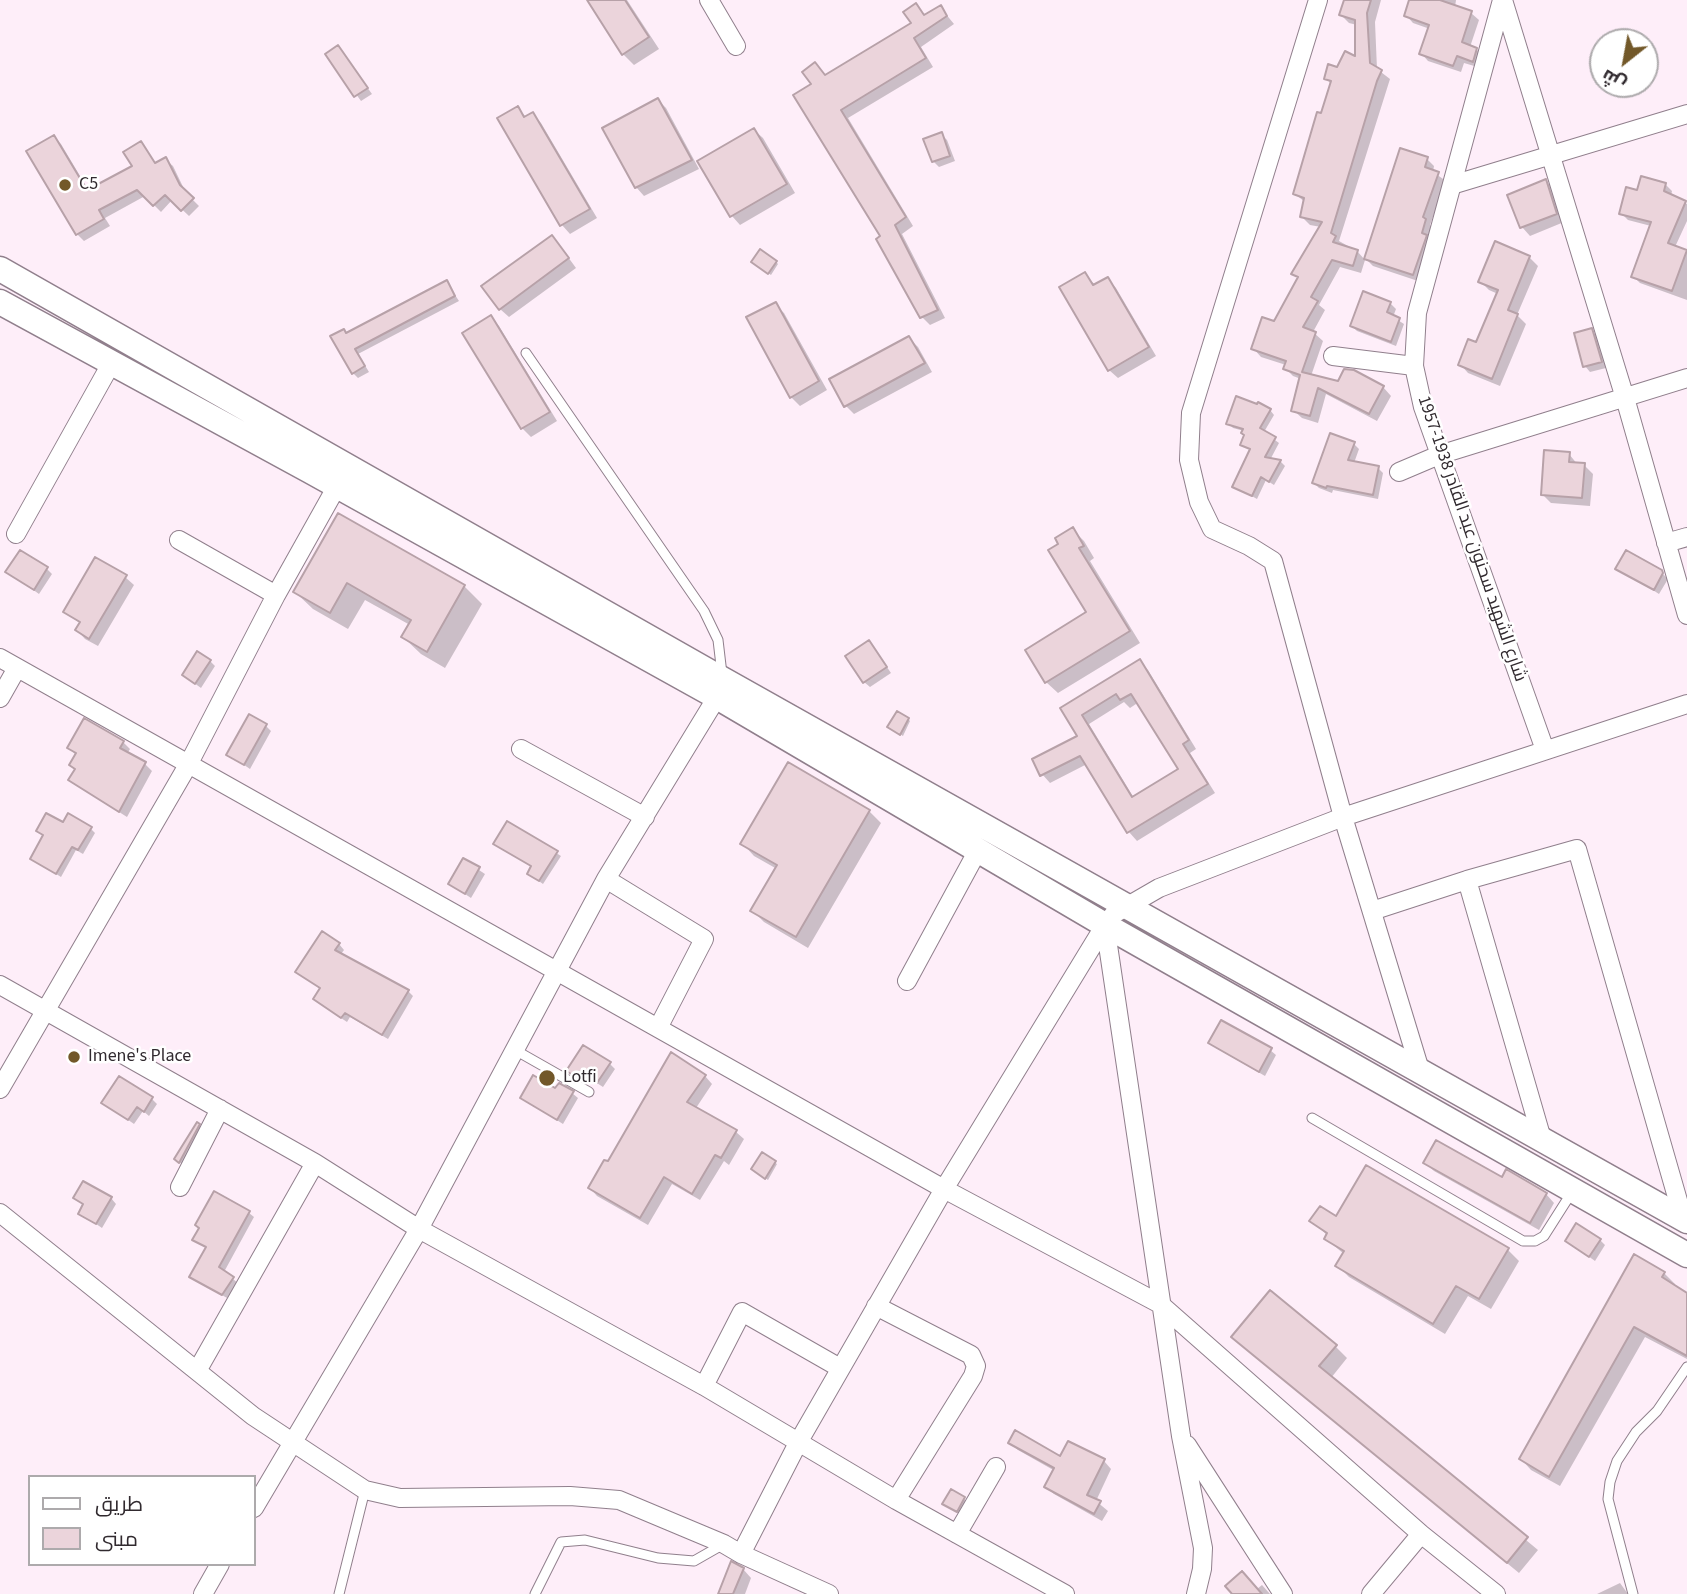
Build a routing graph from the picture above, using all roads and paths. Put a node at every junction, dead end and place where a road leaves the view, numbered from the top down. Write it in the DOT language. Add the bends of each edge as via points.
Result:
graph roads {
  1 [pos="709,0"];
  2 [pos="1318,0"];
  3 [pos="1503,0"];
  4 [pos="736,46"];
  5 [pos="1687,114"];
  6 [pos="1551,156"];
  7 [pos="1452,185"];
  8 [pos="0,269"];
  9 [pos="0,302"];
  10 [pos="526,353"];
  11 [pos="1334,356"];
  12 [pos="112,362"];
  13 [pos="1414,366"];
  14 [pos="1687,378"];
  15 [pos="1625,397"];
  16 [pos="1439,455"];
  17 [pos="1399,472"];
  18 [pos="337,486"];
  19 [pos="16,534"];
  20 [pos="1687,537"];
  21 [pos="179,540"];
  22 [pos="1666,543"];
  23 [pos="276,595"];
  24 [pos="1687,615"];
  25 [pos="0,659"];
  26 [pos="17,668"];
  27 [pos="720,688"];
  28 [pos="0,698"];
  29 [pos="1687,704"];
  30 [pos="522,749"];
  31 [pos="1545,750"];
  32 [pos="188,765"];
  33 [pos="645,817"];
  34 [pos="1343,817"];
  35 [pos="978,850"];
  36 [pos="606,879"];
  37 [pos="1467,880"];
  38 [pos="1127,905"];
  39 [pos="1372,911"];
  40 [pos="1105,925"];
  41 [pos="556,970"];
  42 [pos="906,981"];
  43 [pos="0,985"];
  44 [pos="46,1010"];
  45 [pos="658,1028"];
  46 [pos="513,1049"];
  47 [pos="1420,1070"];
  48 [pos="0,1089"];
  49 [pos="589,1093"];
  50 [pos="220,1109"];
  51 [pos="1312,1118"];
  52 [pos="1542,1139"];
  53 [pos="315,1163"];
  54 [pos="1587,1165"];
  55 [pos="180,1188"];
  56 [pos="944,1189"];
  57 [pos="1573,1191"];
  58 [pos="0,1213"];
  59 [pos="1685,1219"];
  60 [pos="419,1229"];
  61 [pos="1687,1255"];
  62 [pos="1160,1304"];
  63 [pos="876,1306"];
  64 [pos="1687,1367"];
  65 [pos="840,1368"];
  66 [pos="197,1371"];
  67 [pos="704,1386"];
  68 [pos="1181,1436"];
  69 [pos="799,1441"];
  70 [pos="293,1443"];
  71 [pos="996,1467"];
  72 [pos="365,1490"];
  73 [pos="896,1500"];
  74 [pos="256,1505"];
  75 [pos="957,1534"];
  76 [pos="1422,1534"];
  77 [pos="724,1544"];
  78 [pos="741,1554"];
  79 [pos="219,1566"];
  80 [pos="202,1594"];
  81 [pos="339,1594"];
  82 [pos="535,1594"];
  83 [pos="829,1594"];
  84 [pos="1065,1594"];
  85 [pos="1196,1594"];
  86 [pos="1283,1594"];
  87 [pos="1371,1594"];
  88 [pos="1496,1594"];
  89 [pos="1633,1594"];
  1 -- 4 [label="street"];
  2 -- 34 [label="street" via="1191,413 1189,460 1199,502 1212,530 1273,561"];
  3 -- 6 [label="street"];
  3 -- 7 [label="street, شارع الشهيد سحنون عبد القادر 1938-1957"];
  5 -- 6 [label="street"];
  6 -- 7 [label="street"];
  6 -- 15 [label="street"];
  7 -- 13 [label="street, شارع الشهيد سحنون عبد القادر 1938-1957" via="1417,313"];
  8 -- 27 [label="street"];
  9 -- 12 [label="street"];
  10 -- 27 [label="lane" via="704,611 718,640"];
  11 -- 13 [label="street"];
  12 -- 18 [label="street"];
  12 -- 19 [label="street"];
  13 -- 16 [label="street, شارع الشهيد سحنون عبد القادر 1938-1957"];
  14 -- 15 [label="street"];
  15 -- 16 [label="street"];
  15 -- 22 [label="street"];
  16 -- 17 [label="street"];
  16 -- 31 [label="street, شارع الشهيد سحنون عبد القادر 1938-1957"];
  18 -- 23 [label="street"];
  18 -- 27 [label="street"];
  20 -- 22 [label="street"];
  21 -- 23 [label="street"];
  22 -- 24 [label="street"];
  23 -- 32 [label="street"];
  25 -- 26 [label="street"];
  26 -- 28 [label="street"];
  26 -- 32 [label="street"];
  27 -- 33 [label="street"];
  27 -- 35 [label="street"];
  27 -- 38 [label="street"];
  29 -- 31 [label="street"];
  30 -- 33 [label="street"];
  31 -- 34 [label="street"];
  32 -- 41 [label="street"];
  32 -- 44 [label="street"];
  33 -- 36 [label="street"];
  34 -- 38 [label="street" via="1159,888"];
  34 -- 39 [label="street"];
  35 -- 40 [label="street"];
  35 -- 42 [label="street"];
  36 -- 41 [label="street"];
  36 -- 45 [label="street" via="704,939"];
  37 -- 39 [label="street"];
  37 -- 52 [label="street"];
  37 -- 59 [label="street" via="1577,849"];
  38 -- 40 [label="street"];
  38 -- 47 [label="street"];
  39 -- 47 [label="street"];
  40 -- 56 [label="street"];
  40 -- 57 [label="street"];
  40 -- 62 [label="street"];
  41 -- 45 [label="street"];
  41 -- 46 [label="street"];
  43 -- 44 [label="street"];
  44 -- 48 [label="street"];
  44 -- 50 [label="street"];
  45 -- 56 [label="street"];
  46 -- 49 [label="lane"];
  46 -- 60 [label="street"];
  47 -- 52 [label="street"];
  50 -- 53 [label="street"];
  50 -- 55 [label="street"];
  51 -- 57 [label="lane" via="1523,1241 1544,1236"];
  52 -- 54 [label="street"];
  53 -- 60 [label="street"];
  53 -- 66 [label="street"];
  54 -- 57 [label="street"];
  54 -- 59 [label="street"];
  56 -- 62 [label="street"];
  56 -- 63 [label="street"];
  57 -- 61 [label="street"];
  58 -- 66 [label="street"];
  60 -- 67 [label="street"];
  60 -- 70 [label="street"];
  62 -- 68 [label="street"];
  62 -- 76 [label="street"];
  63 -- 65 [label="street"];
  63 -- 73 [label="street" via="971,1355 976,1366"];
  64 -- 89 [label="lane" via="1657,1411 1636,1432 1610,1482 1608,1499"];
  65 -- 67 [label="street" via="742,1312"];
  65 -- 69 [label="street"];
  66 -- 70 [label="street"];
  67 -- 69 [label="street"];
  68 -- 85 [label="street" via="1203,1548"];
  68 -- 86 [label="street"];
  69 -- 73 [label="street"];
  69 -- 78 [label="street"];
  70 -- 72 [label="street"];
  70 -- 74 [label="street"];
  71 -- 75 [label="street"];
  72 -- 77 [label="street" via="400,1498 570,1496 619,1500"];
  72 -- 81 [label="lane"];
  73 -- 75 [label="street"];
  75 -- 84 [label="street"];
  76 -- 87 [label="street"];
  76 -- 88 [label="street"];
  77 -- 78 [label="street"];
  77 -- 82 [label="lane" via="694,1561 658,1558 585,1539 561,1542"];
  78 -- 83 [label="street"];
  79 -- 80 [label="street"];
}
